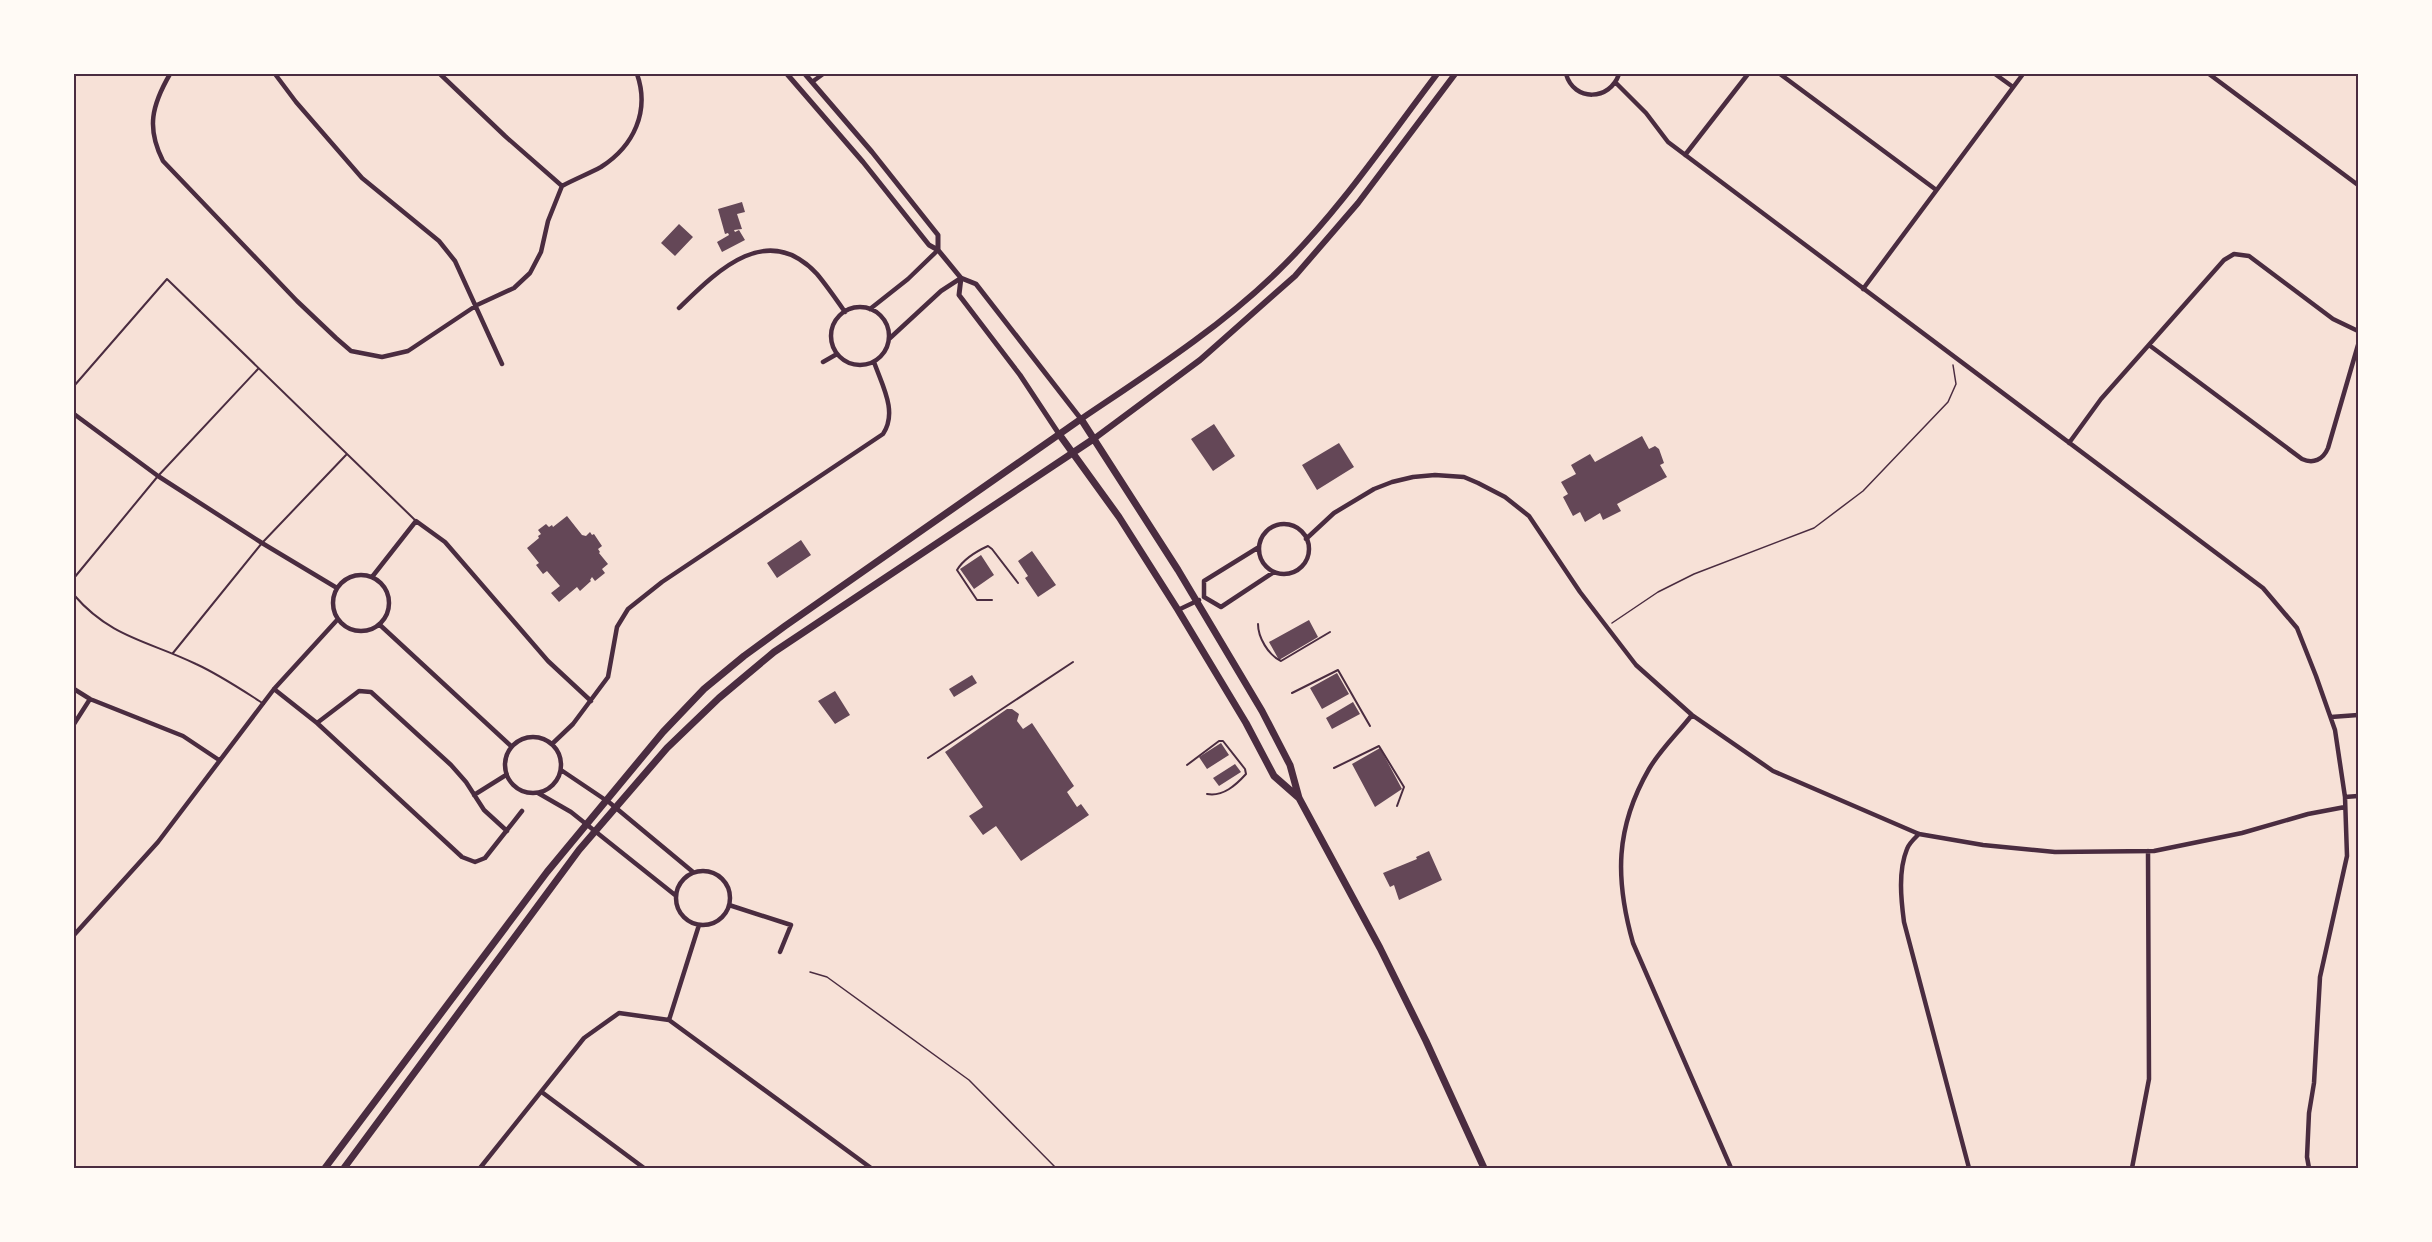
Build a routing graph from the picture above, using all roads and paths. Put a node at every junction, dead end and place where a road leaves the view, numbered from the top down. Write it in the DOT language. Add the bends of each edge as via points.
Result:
graph roads {
  1 [pos="275,74"];
  2 [pos="440,74"];
  3 [pos="637,74"];
  4 [pos="787,74"];
  5 [pos="805,74"];
  6 [pos="823,74"];
  7 [pos="1437,74"];
  8 [pos="1455,74"];
  9 [pos="1566,74"];
  10 [pos="1619,74"];
  11 [pos="1748,74"];
  12 [pos="1780,74"];
  13 [pos="1995,74"];
  14 [pos="2023,74"];
  15 [pos="2209,74"];
  16 [pos="169,76"];
  17 [pos="812,82"];
  18 [pos="1616,82"];
  19 [pos="2013,87"];
  20 [pos="1685,155"];
  21 [pos="2358,185"];
  22 [pos="562,186"];
  23 [pos="1935,189"];
  24 [pos="939,250"];
  25 [pos="961,278"];
  26 [pos="1863,289"];
  27 [pos="477,305"];
  28 [pos="679,308"];
  29 [pos="870,309"];
  30 [pos="845,312"];
  31 [pos="2358,331"];
  32 [pos="890,339"];
  33 [pos="2149,345"];
  34 [pos="2358,345"];
  35 [pos="837,354"];
  36 [pos="1951,355"];
  37 [pos="823,362"];
  38 [pos="874,362"];
  39 [pos="502,364"];
  40 [pos="259,368"];
  41 [pos="74,386"];
  42 [pos="74,414"];
  43 [pos="1082,419"];
  44 [pos="1059,434"];
  45 [pos="1095,438"];
  46 [pos="2068,443"];
  47 [pos="1072,453"];
  48 [pos="346,455"];
  49 [pos="158,476"];
  50 [pos="416,521"];
  51 [pos="1306,539"];
  52 [pos="262,543"];
  53 [pos="1259,547"];
  54 [pos="1274,572"];
  55 [pos="372,577"];
  56 [pos="74,578"];
  57 [pos="1018,583"];
  58 [pos="337,588"];
  59 [pos="74,595"];
  60 [pos="1204,597"];
  61 [pos="992,600"];
  62 [pos="1196,601"];
  63 [pos="1178,610"];
  64 [pos="338,619"];
  65 [pos="1258,624"];
  66 [pos="380,625"];
  67 [pos="1606,626"];
  68 [pos="1330,633"];
  69 [pos="173,653"];
  70 [pos="1073,663"];
  71 [pos="74,689"];
  72 [pos="274,689"];
  73 [pos="1292,693"];
  74 [pos="90,699"];
  75 [pos="591,701"];
  76 [pos="264,704"];
  77 [pos="1692,715"];
  78 [pos="2358,716"];
  79 [pos="2331,717"];
  80 [pos="317,723"];
  81 [pos="74,724"];
  82 [pos="1370,726"];
  83 [pos="552,744"];
  84 [pos="511,746"];
  85 [pos="928,758"];
  86 [pos="219,760"];
  87 [pos="1187,765"];
  88 [pos="1334,768"];
  89 [pos="561,770"];
  90 [pos="506,775"];
  91 [pos="538,793"];
  92 [pos="1207,794"];
  93 [pos="474,795"];
  94 [pos="2358,796"];
  95 [pos="2345,797"];
  96 [pos="1299,798"];
  97 [pos="610,804"];
  98 [pos="1396,806"];
  99 [pos="2345,807"];
  100 [pos="522,812"];
  101 [pos="591,827"];
  102 [pos="507,831"];
  103 [pos="1919,834"];
  104 [pos="2148,851"];
  105 [pos="693,872"];
  106 [pos="675,895"];
  107 [pos="729,905"];
  108 [pos="699,925"];
  109 [pos="74,935"];
  110 [pos="780,952"];
  111 [pos="810,972"];
  112 [pos="669,1020"];
  113 [pos="543,1093"];
  114 [pos="325,1168"];
  115 [pos="344,1168"];
  116 [pos="480,1168"];
  117 [pos="644,1168"];
  118 [pos="871,1168"];
  119 [pos="1056,1168"];
  120 [pos="1484,1168"];
  121 [pos="1731,1168"];
  122 [pos="1969,1168"];
  123 [pos="2132,1168"];
  124 [pos="2308,1168"];
  1 -- 27 [label="street" via="362,178 439,241 455,261"];
  2 -- 22 [label="street"];
  3 -- 22 [label="street" via="643,103 628,143 603,166"];
  4 -- 24 [label="street" via="929,245"];
  5 -- 17 [label="street"];
  6 -- 17 [label="street"];
  7 -- 43 [label="main road" via="1340,202 1278,271 1220,323"];
  8 -- 45 [label="main road" via="1358,203 1295,276 1200,360"];
  9 -- 18 [label="street" via="1573,87 1589,95 1608,90"];
  10 -- 18 [label="street"];
  11 -- 20 [label="street"];
  12 -- 23 [label="street"];
  13 -- 19 [label="street"];
  14 -- 19 [label="street"];
  15 -- 21 [label="street"];
  16 -- 27 [label="street" via="152,117 152,138 163,161 289,294 351,351 382,357 395,354 416,346"];
  17 -- 24 [label="street" via="938,234"];
  18 -- 20 [label="street" via="1668,142"];
  19 -- 23 [label="street"];
  20 -- 26 [label="street"];
  22 -- 27 [label="street" via="541,252 530,273 514,288"];
  23 -- 26 [label="street"];
  24 -- 25 [label="street"];
  24 -- 29 [label="street"];
  25 -- 32 [label="street" via="941,291"];
  25 -- 43 [label="street" via="976,284"];
  25 -- 44 [label="street" via="959,295"];
  26 -- 36 [label="street"];
  27 -- 39 [label="street"];
  28 -- 30 [label="street" via="717,272 755,251 768,250 790,254 816,273"];
  29 -- 30 [label="street"];
  29 -- 32 [label="street" via="885,321"];
  30 -- 35 [label="street" via="838,318 831,336"];
  31 -- 33 [label="street" via="2333,319 2249,256 2238,253 2224,260"];
  32 -- 38 [label="street" via="885,352"];
  33 -- 34 [label="street" via="2302,459 2316,461 2328,448"];
  33 -- 46 [label="street"];
  35 -- 37 [label="street"];
  35 -- 38 [label="street" via="854,365"];
  36 -- 46 [label="street"];
  36 -- 67 [label="path" via="1956,384 1948,402 1863,492 1814,528 1694,574"];
  38 -- 75 [label="street" via="890,410 883,434 628,609 617,627 608,677"];
  40 -- 41 [label="lane" via="167,279"];
  40 -- 48 [label="lane"];
  40 -- 49 [label="lane"];
  42 -- 49 [label="street"];
  43 -- 44 [label="main road"];
  43 -- 45 [label="main road"];
  44 -- 47 [label="main road"];
  44 -- 97 [label="main road" via="744,656 663,732"];
  45 -- 47 [label="main road"];
  45 -- 62 [label="main road"];
  46 -- 79 [label="street" via="2263,588 2297,628"];
  47 -- 63 [label="main road" via="1119,517"];
  47 -- 97 [label="main road" via="774,652 719,698"];
  48 -- 50 [label="lane"];
  48 -- 52 [label="lane"];
  49 -- 52 [label="street"];
  49 -- 56 [label="lane"];
  50 -- 55 [label="street"];
  50 -- 75 [label="street" via="445,542 548,661"];
  51 -- 53 [label="street" via="1294,526 1281,524 1265,533"];
  51 -- 54 [label="street" via="1308,550 1303,564 1288,573"];
  51 -- 67 [label="street" via="1334,513 1374,489 1402,479 1464,477 1497,493 1528,516"];
  52 -- 58 [label="street"];
  52 -- 69 [label="lane"];
  53 -- 54 [label="street" via="1262,561"];
  53 -- 60 [label="street" via="1204,581"];
  54 -- 60 [label="street" via="1221,607"];
  55 -- 58 [label="street" via="354,576"];
  55 -- 66 [label="street" via="383,586 389,602"];
  57 -- 61 [label="lane" via="992,549 982,549 957,570 977,600"];
  58 -- 64 [label="street" via="333,603"];
  59 -- 69 [label="lane" via="114,629"];
  60 -- 62 [label="street"];
  62 -- 63 [label="street"];
  62 -- 96 [label="main road" via="1262,711 1290,765"];
  63 -- 96 [label="main road" via="1274,776"];
  64 -- 66 [label="street" via="353,630 365,631"];
  64 -- 72 [label="street"];
  65 -- 68 [label="lane" via="1271,654 1281,661"];
  66 -- 84 [label="street"];
  67 -- 77 [label="street" via="1636,665"];
  69 -- 76 [label="lane"];
  70 -- 85 [label="lane"];
  71 -- 74 [label="street"];
  72 -- 76 [label="street"];
  72 -- 80 [label="street"];
  73 -- 82 [label="lane" via="1338,670"];
  74 -- 81 [label="street"];
  74 -- 86 [label="street" via="183,736"];
  75 -- 83 [label="street"];
  76 -- 86 [label="street"];
  77 -- 103 [label="street" via="1773,771"];
  77 -- 121 [label="street" via="1650,767 1629,810 1621,876 1624,910 1633,943"];
  78 -- 79 [label="street"];
  79 -- 95 [label="street"];
  80 -- 93 [label="street" via="359,691 371,692 451,765"];
  80 -- 102 [label="street" via="462,857 476,862 485,858"];
  83 -- 84 [label="street" via="536,736"];
  83 -- 89 [label="street" via="560,756"];
  84 -- 90 [label="street" via="504,759"];
  86 -- 109 [label="street" via="158,842"];
  87 -- 92 [label="lane" via="1223,741 1245,769 1246,774 1227,790"];
  88 -- 98 [label="lane" via="1379,746 1404,787"];
  89 -- 91 [label="street" via="553,785"];
  89 -- 97 [label="street"];
  90 -- 91 [label="street" via="515,788"];
  90 -- 93 [label="street"];
  91 -- 101 [label="street"];
  93 -- 102 [label="street"];
  94 -- 95 [label="street"];
  95 -- 99 [label="street"];
  96 -- 120 [label="main road" via="1380,948"];
  97 -- 101 [label="main road"];
  97 -- 101 [label="main road"];
  97 -- 105 [label="street"];
  99 -- 104 [label="street"];
  99 -- 124 [label="street" via="2346,855 2319,988"];
  100 -- 102 [label="street"];
  101 -- 106 [label="street"];
  101 -- 114 [label="main road" via="547,872"];
  101 -- 115 [label="main road" via="497,964"];
  103 -- 104 [label="street" via="2055,852"];
  103 -- 122 [label="street" via="1907,848 1902,872 1904,922"];
  104 -- 123 [label="street" via="2149,1079"];
  105 -- 106 [label="street" via="682,880"];
  105 -- 107 [label="street" via="705,870 720,876 729,888"];
  106 -- 108 [label="street" via="682,915"];
  107 -- 108 [label="street" via="721,919"];
  107 -- 110 [label="street" via="790,925"];
  108 -- 112 [label="street"];
  111 -- 119 [label="path" via="827,977 969,1080"];
  112 -- 113 [label="street" via="619,1013 584,1038"];
  112 -- 118 [label="street"];
  113 -- 116 [label="street"];
  113 -- 117 [label="street"];
}
